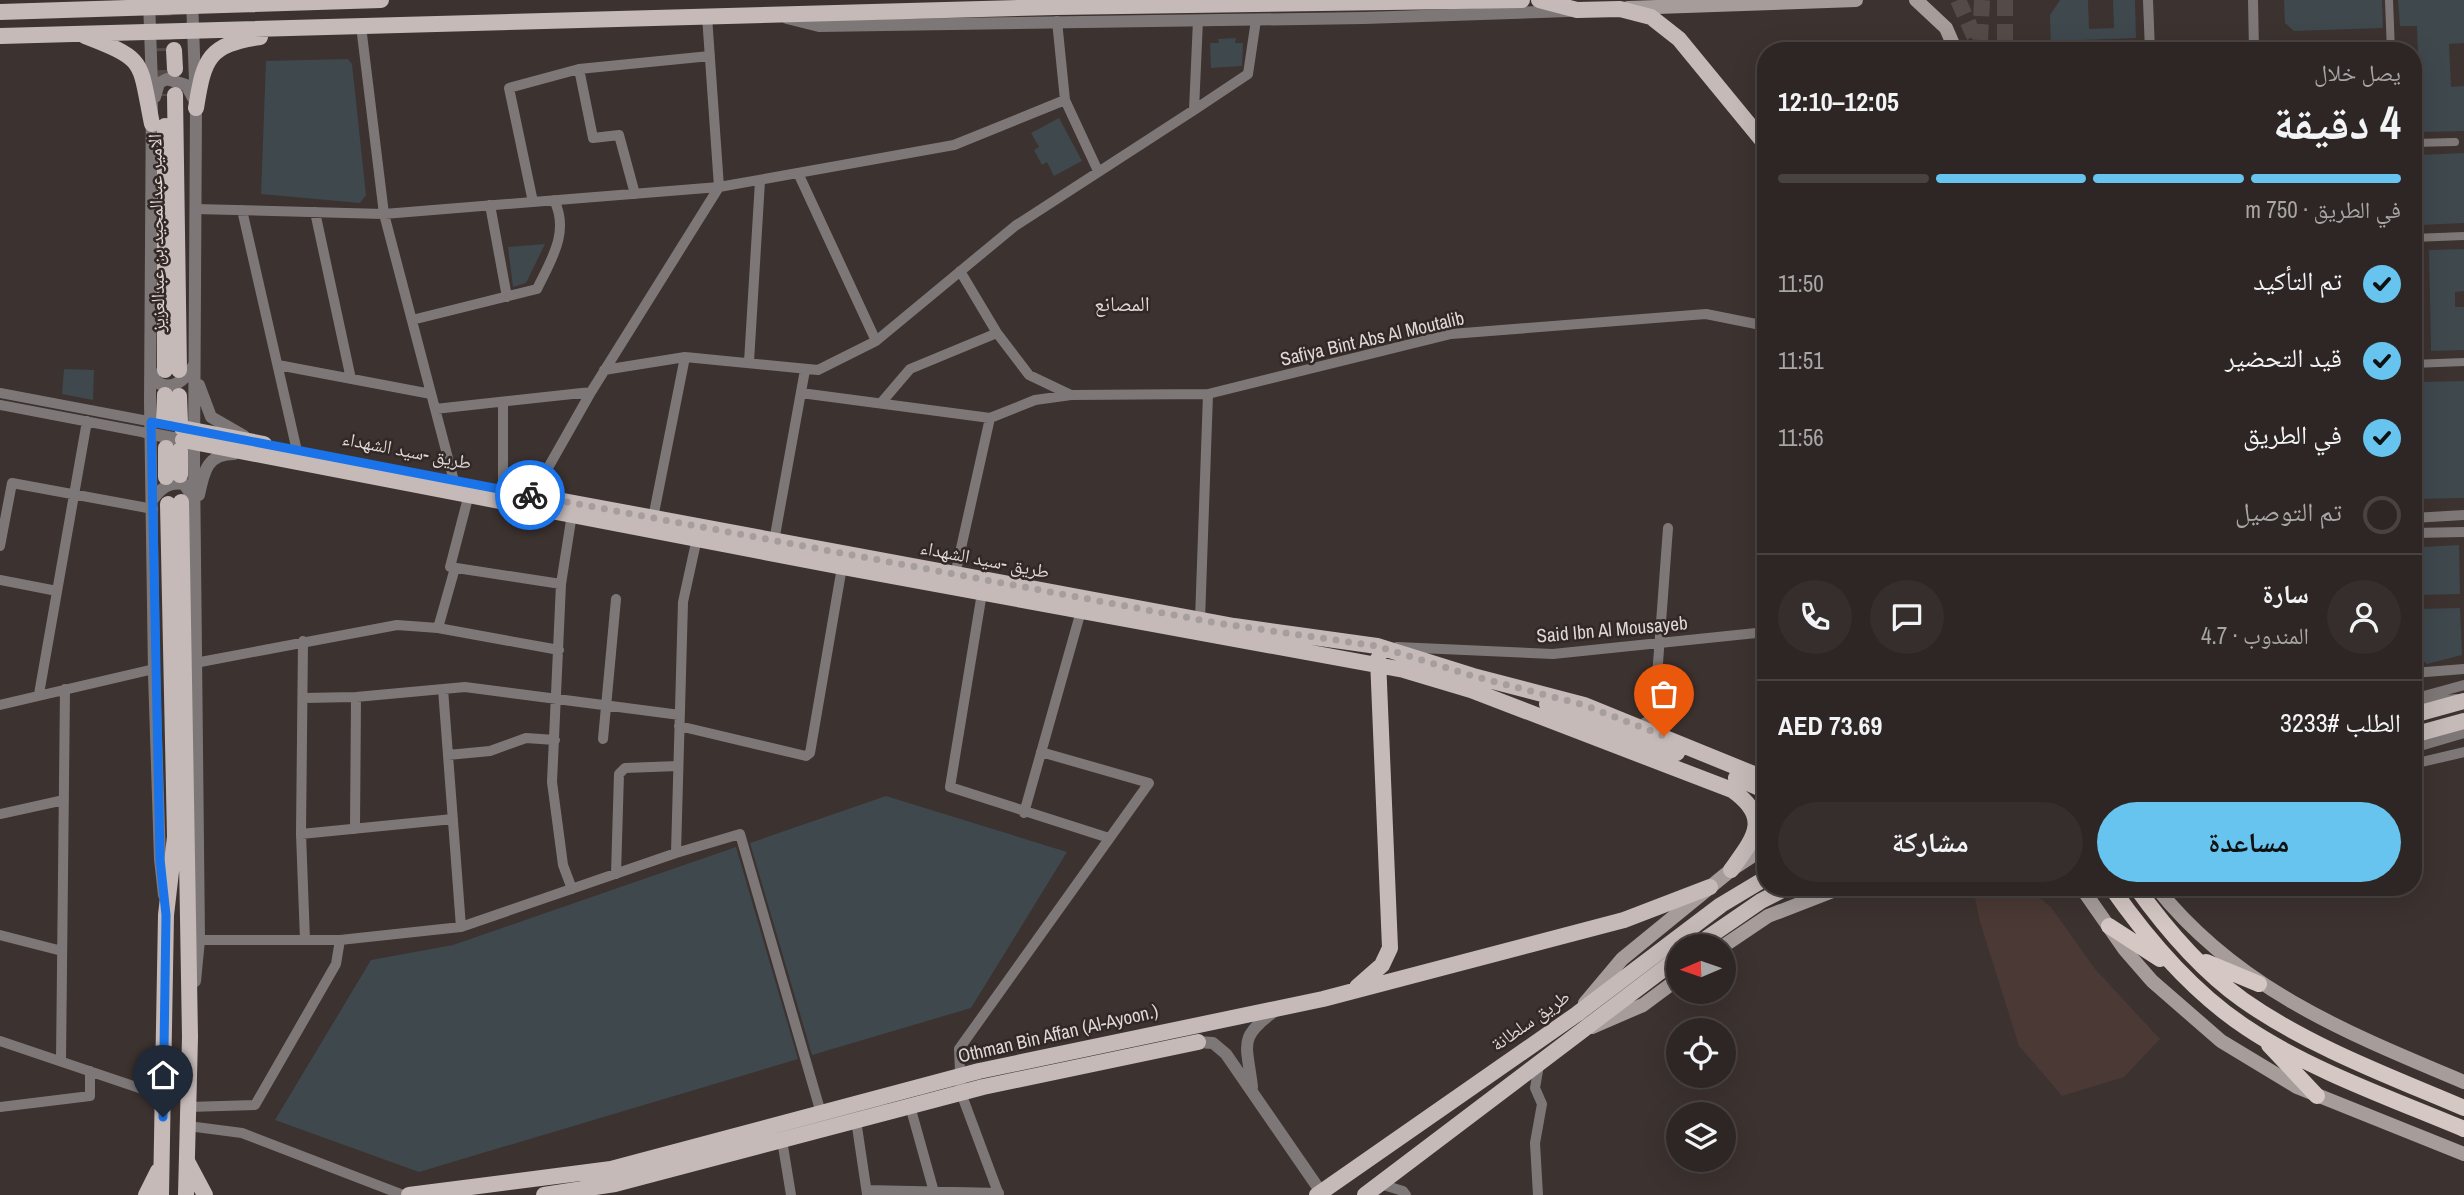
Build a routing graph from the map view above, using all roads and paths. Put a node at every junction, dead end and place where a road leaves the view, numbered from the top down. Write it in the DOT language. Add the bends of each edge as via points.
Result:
graph roads {
  1 [pos="101,0"];
  2 [pos="308,0"];
  3 [pos="381,0"];
  4 [pos="1522,0"];
  5 [pos="1539,0"];
  6 [pos="1856,0"];
  7 [pos="1916,0"];
  8 [pos="2148,0"];
  9 [pos="2253,0"];
  10 [pos="2389,0"];
  11 [pos="328,1"];
  12 [pos="1411,1"];
  13 [pos="150,3"];
  14 [pos="192,3"];
  15 [pos="80,8"];
  16 [pos="1465,9"];
  17 [pos="1620,9"];
  18 [pos="1577,10"];
  19 [pos="0,12"];
  20 [pos="773,15"];
  21 [pos="707,16"];
  22 [pos="1198,20"];
  23 [pos="1256,20"];
  24 [pos="1057,21"];
  25 [pos="361,26"];
  26 [pos="327,27"];
  27 [pos="192,31"];
  28 [pos="150,32"];
  29 [pos="79,33"];
  30 [pos="0,36"];
  31 [pos="1952,42"];
  32 [pos="2150,42"];
  33 [pos="2254,42"];
  34 [pos="2390,42"];
  35 [pos="169,51"];
  36 [pos="710,56"];
  37 [pos="579,69"];
  38 [pos="170,70"];
  39 [pos="170,95"];
  40 [pos="1065,100"];
  41 [pos="196,108"];
  42 [pos="1194,110"];
  43 [pos="152,120"];
  44 [pos="1757,134"];
  45 [pos="2455,142"];
  46 [pos="2422,143"];
  47 [pos="1098,172"];
  48 [pos="798,173"];
  49 [pos="760,181"];
  50 [pos="719,187"];
  51 [pos="635,194"];
  52 [pos="554,201"];
  53 [pos="533,202"];
  54 [pos="490,205"];
  55 [pos="195,209"];
  56 [pos="242,210"];
  57 [pos="316,212"];
  58 [pos="384,214"];
  59 [pos="2464,236"];
  60 [pos="2422,238"];
  61 [pos="960,271"];
  62 [pos="506,297"];
  63 [pos="412,320"];
  64 [pos="1757,324"];
  65 [pos="997,333"];
  66 [pos="876,341"];
  67 [pos="685,357"];
  68 [pos="749,362"];
  69 [pos="2464,362"];
  70 [pos="2422,364"];
  71 [pos="278,365"];
  72 [pos="172,368"];
  73 [pos="604,370"];
  74 [pos="805,370"];
  75 [pos="351,379"];
  76 [pos="592,392"];
  77 [pos="0,393"];
  78 [pos="801,393"];
  79 [pos="431,394"];
  80 [pos="1208,394"];
  81 [pos="1071,395"];
  82 [pos="172,396"];
  83 [pos="503,402"];
  84 [pos="881,402"];
  85 [pos="0,405"];
  86 [pos="435,409"];
  87 [pos="990,418"];
  88 [pos="87,422"];
  89 [pos="170,433"];
  90 [pos="259,449"];
  91 [pos="297,451"];
  92 [pos="173,476"];
  93 [pos="454,481"];
  94 [pos="503,490"];
  95 [pos="469,494"];
  96 [pos="74,495"];
  97 [pos="532,496"];
  98 [pos="170,503"];
  99 [pos="572,514"];
  100 [pos="2464,515"];
  101 [pos="2422,517"];
  102 [pos="653,518"];
  103 [pos="194,519"];
  104 [pos="1668,528"];
  105 [pos="2464,531"];
  106 [pos="2422,533"];
  107 [pos="697,538"];
  108 [pos="774,541"];
  109 [pos="0,547"];
  110 [pos="842,567"];
  111 [pos="455,568"];
  112 [pos="955,575"];
  113 [pos="0,580"];
  114 [pos="561,584"];
  115 [pos="57,592"];
  116 [pos="982,593"];
  117 [pos="616,599"];
  118 [pos="1081,611"];
  119 [pos="1200,620"];
  120 [pos="438,628"];
  121 [pos="1757,633"];
  122 [pos="303,641"];
  123 [pos="1658,643"];
  124 [pos="1377,646"];
  125 [pos="559,650"];
  126 [pos="195,663"];
  127 [pos="1378,666"];
  128 [pos="154,670"];
  129 [pos="2464,670"];
  130 [pos="2422,672"];
  131 [pos="1473,676"];
  132 [pos="2464,685"];
  133 [pos="65,689"];
  134 [pos="443,689"];
  135 [pos="39,695"];
  136 [pos="356,697"];
  137 [pos="303,698"];
  138 [pos="2422,698"];
  139 [pos="558,699"];
  140 [pos="2422,700"];
  141 [pos="2464,701"];
  142 [pos="0,705"];
  143 [pos="604,706"];
  144 [pos="2422,713"];
  145 [pos="680,715"];
  146 [pos="2464,721"];
  147 [pos="679,726"];
  148 [pos="1639,726"];
  149 [pos="2422,733"];
  150 [pos="2464,733"];
  151 [pos="603,739"];
  152 [pos="555,740"];
  153 [pos="2422,745"];
  154 [pos="1041,752"];
  155 [pos="2464,752"];
  156 [pos="448,755"];
  157 [pos="2422,762"];
  158 [pos="678,766"];
  159 [pos="1757,775"];
  160 [pos="1757,787"];
  161 [pos="64,800"];
  162 [pos="1024,813"];
  163 [pos="0,814"];
  164 [pos="453,820"];
  165 [pos="355,829"];
  166 [pos="301,834"];
  167 [pos="1109,838"];
  168 [pos="676,853"];
  169 [pos="1757,853"];
  170 [pos="1731,870"];
  171 [pos="616,874"];
  172 [pos="1757,884"];
  173 [pos="1710,887"];
  174 [pos="572,889"];
  175 [pos="1772,896"];
  176 [pos="1820,896"];
  177 [pos="2088,896"];
  178 [pos="2116,896"];
  179 [pos="2147,896"];
  180 [pos="2163,896"];
  181 [pos="166,915"];
  182 [pos="2109,926"];
  183 [pos="461,927"];
  184 [pos="1713,934"];
  185 [pos="0,935"];
  186 [pos="1736,938"];
  187 [pos="199,940"];
  188 [pos="305,940"];
  189 [pos="340,940"];
  190 [pos="62,951"];
  191 [pos="2193,957"];
  192 [pos="1666,967"];
  193 [pos="2179,971"];
  194 [pos="2259,984"];
  195 [pos="1666,988"];
  196 [pos="1354,990"];
  197 [pos="1282,1006"];
  198 [pos="1577,1014"];
  199 [pos="1584,1030"];
  200 [pos="2260,1036"];
  201 [pos="190,1037"];
  202 [pos="0,1041"];
  203 [pos="1198,1042"];
  204 [pos="61,1061"];
  205 [pos="1539,1065"];
  206 [pos="90,1071"];
  207 [pos="2464,1082"];
  208 [pos="960,1085"];
  209 [pos="1253,1088"];
  210 [pos="163,1096"];
  211 [pos="2317,1096"];
  212 [pos="910,1106"];
  213 [pos="0,1107"];
  214 [pos="188,1107"];
  215 [pos="2464,1108"];
  216 [pos="821,1114"];
  217 [pos="856,1120"];
  218 [pos="188,1126"];
  219 [pos="2464,1129"];
  220 [pos="782,1140"];
  221 [pos="2464,1154"];
  222 [pos="187,1160"];
  223 [pos="162,1163"];
  224 [pos="1380,1184"];
  225 [pos="934,1192"];
  226 [pos="867,1193"];
  227 [pos="999,1194"];
  228 [pos="1319,1194"];
  229 [pos="146,1195"];
  230 [pos="161,1195"];
  231 [pos="186,1195"];
  232 [pos="205,1195"];
  233 [pos="403,1195"];
  234 [pos="409,1195"];
  235 [pos="544,1195"];
  236 [pos="791,1195"];
  237 [pos="1365,1195"];
  238 [pos="1406,1195"];
  239 [pos="1538,1195"];
  1 -- 15 [label="main road"];
  2 -- 11 [label="main road"];
  3 -- 11 [label="main road"];
  4 -- 16 [label="main road"];
  5 -- 18 [label="main road"];
  6 -- 17 [label="main road"];
  7 -- 31 [label="main road" via="1945,28"];
  8 -- 32 [label="street"];
  9 -- 33 [label="street"];
  10 -- 34 [label="street"];
  11 -- 14 [label="main road"];
  12 -- 16 [label="main road"];
  12 -- 20 [label="main road"];
  13 -- 14 [label="main road"];
  13 -- 15 [label="main road"];
  13 -- 28 [label="street"];
  14 -- 27 [label="street"];
  15 -- 19 [label="main road"];
  16 -- 18 [label="street"];
  16 -- 23 [label="street"];
  17 -- 18 [label="main road"];
  17 -- 44 [label="main road" via="1651,17 1679,39"];
  20 -- 21 [label="main road"];
  20 -- 24 [label="street" via="819,26"];
  21 -- 25 [label="main road"];
  21 -- 36 [label="street"];
  22 -- 23 [label="street"];
  22 -- 24 [label="street"];
  22 -- 42 [label="street"];
  23 -- 42 [label="street" via="1248,74"];
  24 -- 40 [label="street"];
  25 -- 26 [label="main road"];
  25 -- 58 [label="street"];
  26 -- 27 [label="main road"];
  26 -- 41 [label="main road" via="232,41 220,47 207,61"];
  27 -- 28 [label="main road"];
  27 -- 41 [label="street"];
  28 -- 29 [label="main road"];
  28 -- 43 [label="street"];
  29 -- 30 [label="main road"];
  29 -- 43 [label="main road" via="130,55 140,67"];
  35 -- 38 [label="main road"];
  36 -- 37 [label="street"];
  36 -- 50 [label="street"];
  37 -- 51 [label="street" via="593,138 619,135"];
  37 -- 53 [label="street" via="509,88"];
  39 -- 72 [label="main road, الامير عبدالمجيد بن عبدالعزيز"];
  40 -- 47 [label="street"];
  40 -- 48 [label="street" via="954,145"];
  41 -- 43 [label="street" via="186,85 167,79 159,83"];
  41 -- 55 [label="street"];
  42 -- 47 [label="street"];
  43 -- 72 [label="street"];
  45 -- 46 [label="street"];
  47 -- 61 [label="street" via="1015,226"];
  48 -- 49 [label="street"];
  48 -- 66 [label="street"];
  49 -- 50 [label="street"];
  49 -- 68 [label="street"];
  50 -- 51 [label="street"];
  50 -- 73 [label="street"];
  51 -- 52 [label="street"];
  52 -- 53 [label="street"];
  52 -- 62 [label="street" via="560,241 537,289"];
  53 -- 54 [label="street"];
  54 -- 58 [label="street"];
  54 -- 62 [label="street"];
  55 -- 56 [label="street"];
  55 -- 72 [label="street"];
  56 -- 57 [label="street"];
  56 -- 71 [label="street"];
  57 -- 58 [label="street"];
  57 -- 75 [label="street"];
  58 -- 63 [label="street"];
  59 -- 60 [label="street"];
  61 -- 65 [label="street"];
  61 -- 66 [label="street"];
  62 -- 63 [label="street"];
  63 -- 79 [label="street"];
  64 -- 80 [label="street, Safiya Bint Abs Al Moutalib" via="1706,314 1451,334"];
  65 -- 81 [label="street" via="1029,375"];
  65 -- 84 [label="street" via="910,369"];
  66 -- 74 [label="street" via="818,370"];
  67 -- 68 [label="street"];
  67 -- 73 [label="street"];
  67 -- 102 [label="street"];
  68 -- 74 [label="street"];
  69 -- 70 [label="street"];
  71 -- 75 [label="street"];
  71 -- 91 [label="street"];
  72 -- 89 [label="street"];
  72 -- 89 [label="street"];
  72 -- 90 [label="street" via="211,417"];
  73 -- 76 [label="street"];
  74 -- 78 [label="street"];
  75 -- 79 [label="street"];
  76 -- 83 [label="street"];
  76 -- 97 [label="street"];
  77 -- 89 [label="street"];
  78 -- 84 [label="street"];
  78 -- 108 [label="street"];
  79 -- 86 [label="street"];
  80 -- 81 [label="street, Safiya Bint Abs Al Moutalib"];
  80 -- 119 [label="street"];
  81 -- 87 [label="street, Safiya Bint Abs Al Moutalib" via="1035,400"];
  82 -- 89 [label="main road"];
  83 -- 86 [label="street"];
  83 -- 94 [label="street"];
  84 -- 87 [label="street"];
  85 -- 88 [label="street"];
  86 -- 93 [label="street"];
  87 -- 112 [label="street"];
  88 -- 89 [label="street"];
  88 -- 96 [label="street"];
  89 -- 90 [label="main road, طريق -سيد الشهداء"];
  89 -- 92 [label="main road"];
  89 -- 98 [label="street"];
  89 -- 98 [label="street"];
  90 -- 91 [label="main road, طريق -سيد الشهداء"];
  90 -- 95 [label="main road, طريق -سيد الشهداء"];
  90 -- 103 [label="street" via="222,454 206,465"];
  91 -- 93 [label="main road, طريق -سيد الشهداء"];
  93 -- 94 [label="main road, طريق -سيد الشهداء"];
  94 -- 97 [label="main road, طريق -سيد الشهداء"];
  95 -- 99 [label="main road, طريق -سيد الشهداء"];
  95 -- 111 [label="street" via="450,567"];
  96 -- 98 [label="street"];
  96 -- 109 [label="street" via="12,483"];
  96 -- 115 [label="street"];
  97 -- 102 [label="main road, طريق -سيد الشهداء"];
  98 -- 103 [label="street"];
  98 -- 128 [label="street"];
  98 -- 181 [label="main road" via="175,837"];
  98 -- 201 [label="main road"];
  99 -- 107 [label="main road, طريق -سيد الشهداء"];
  99 -- 114 [label="street"];
  100 -- 101 [label="street"];
  102 -- 108 [label="main road, طريق -سيد الشهداء"];
  103 -- 126 [label="street"];
  104 -- 123 [label="street"];
  105 -- 106 [label="street"];
  107 -- 110 [label="main road, طريق -سيد الشهداء"];
  107 -- 145 [label="street" via="683,602"];
  108 -- 112 [label="main road, طريق -سيد الشهداء"];
  110 -- 116 [label="main road, طريق -سيد الشهداء"];
  110 -- 147 [label="street" via="806,757"];
  111 -- 114 [label="street"];
  111 -- 120 [label="street"];
  112 -- 119 [label="main road, طريق -سيد الشهداء"];
  113 -- 115 [label="street"];
  114 -- 125 [label="street"];
  115 -- 135 [label="street"];
  116 -- 118 [label="main road, طريق -سيد الشهداء"];
  116 -- 162 [label="street" via="950,788"];
  117 -- 143 [label="street"];
  118 -- 127 [label="main road, طريق -سيد الشهداء"];
  118 -- 154 [label="street"];
  119 -- 124 [label="main road, طريق -سيد الشهداء"];
  120 -- 122 [label="street" via="397,625"];
  120 -- 125 [label="street"];
  121 -- 123 [label="street, Said Ibn Al Mousayeb"];
  122 -- 126 [label="street"];
  122 -- 137 [label="street"];
  123 -- 124 [label="street, Said Ibn Al Mousayeb" via="1553,654"];
  123 -- 148 [label="street" via="1654,717"];
  124 -- 127 [label="main road"];
  124 -- 131 [label="main road, طريق -سيد الشهداء"];
  125 -- 139 [label="street"];
  126 -- 187 [label="street"];
  127 -- 170 [label="main road, طريق -سيد الشهداء" via="1471,690 1732,790 1755,811 1756,825 1754,838"];
  127 -- 196 [label="main road" via="1390,948 1382,965"];
  128 -- 133 [label="street"];
  128 -- 181 [label="street"];
  129 -- 130 [label="street"];
  131 -- 148 [label="main road, طريق -سيد الشهداء" via="1584,705"];
  131 -- 160 [label="main road"];
  132 -- 138 [label="street"];
  133 -- 135 [label="street"];
  133 -- 161 [label="street"];
  134 -- 136 [label="street"];
  134 -- 139 [label="street" via="464,687"];
  134 -- 156 [label="street"];
  135 -- 142 [label="street"];
  136 -- 137 [label="street"];
  136 -- 165 [label="street"];
  137 -- 166 [label="street"];
  139 -- 143 [label="street"];
  139 -- 152 [label="street"];
  140 -- 141 [label="street"];
  141 -- 144 [label="main road"];
  143 -- 145 [label="street"];
  143 -- 151 [label="street"];
  145 -- 147 [label="street"];
  146 -- 149 [label="main road"];
  147 -- 158 [label="street"];
  148 -- 159 [label="main road, طريق -سيد الشهداء"];
  150 -- 153 [label="street"];
  152 -- 156 [label="street" via="526,738 490,751"];
  152 -- 174 [label="street" via="552,782 563,865"];
  154 -- 162 [label="street"];
  154 -- 167 [label="street" via="1149,783"];
  155 -- 157 [label="street"];
  156 -- 164 [label="street"];
  158 -- 168 [label="street"];
  158 -- 171 [label="street" via="621,771"];
  161 -- 163 [label="street"];
  161 -- 190 [label="street"];
  162 -- 167 [label="street"];
  164 -- 165 [label="street"];
  164 -- 183 [label="street"];
  165 -- 166 [label="street"];
  166 -- 188 [label="street"];
  167 -- 208 [label="street" via="973,1026 960,1049"];
  168 -- 171 [label="street"];
  168 -- 216 [label="street" via="740,834"];
  169 -- 170 [label="main road"];
  170 -- 173 [label="main road"];
  171 -- 174 [label="street"];
  172 -- 198 [label="main road, طريق سلطانة"];
  173 -- 196 [label="main road, Othman Bin Affan (Al-Ayoon.)" via="1624,920"];
  173 -- 198 [label="main road" via="1622,959"];
  174 -- 183 [label="street"];
  175 -- 184 [label="main road"];
  176 -- 186 [label="main road" via="1768,916"];
  177 -- 182 [label="main road"];
  178 -- 193 [label="highway"];
  179 -- 191 [label="highway"];
  180 -- 194 [label="main road" via="2181,920"];
  181 -- 210 [label="main road"];
  182 -- 193 [label="highway"];
  182 -- 211 [label="main road" via="2152,981 2221,1041"];
  183 -- 189 [label="street"];
  185 -- 190 [label="street"];
  187 -- 188 [label="street"];
  187 -- 201 [label="street"];
  188 -- 189 [label="street"];
  189 -- 214 [label="street" via="336,964 255,1105"];
  190 -- 204 [label="street"];
  191 -- 194 [label="highway"];
  191 -- 215 [label="highway" via="2243,1000 2332,1052"];
  192 -- 199 [label="main road, طريق سلطانة"];
  193 -- 200 [label="highway"];
  194 -- 207 [label="main road"];
  195 -- 199 [label="main road" via="1643,1005"];
  196 -- 197 [label="main road, Othman Bin Affan (Al-Ayoon.)"];
  197 -- 208 [label="main road, Othman Bin Affan (Al-Ayoon.)"];
  197 -- 209 [label="street" via="1248,1035"];
  198 -- 228 [label="main road, طريق سلطانة"];
  199 -- 205 [label="main road, طريق سلطانة"];
  200 -- 211 [label="highway"];
  200 -- 219 [label="highway"];
  201 -- 214 [label="main road"];
  202 -- 204 [label="street"];
  203 -- 208 [label="main road, Othman Bin Affan (Al-Ayoon.)"];
  203 -- 209 [label="street" via="1213,1043"];
  204 -- 206 [label="street"];
  205 -- 224 [label="main road, طريق سلطانة"];
  205 -- 239 [label="street" via="1535,1088 1542,1104 1535,1143"];
  206 -- 210 [label="street"];
  206 -- 213 [label="street" via="90,1096"];
  208 -- 212 [label="main road, Othman Bin Affan (Al-Ayoon.)"];
  208 -- 216 [label="main road, Othman Bin Affan (Al-Ayoon.)"];
  208 -- 227 [label="street"];
  209 -- 228 [label="street"];
  210 -- 223 [label="main road"];
  211 -- 221 [label="main road"];
  212 -- 217 [label="main road, Othman Bin Affan (Al-Ayoon.)"];
  212 -- 225 [label="street"];
  214 -- 218 [label="main road"];
  216 -- 234 [label="main road, Othman Bin Affan (Al-Ayoon.)" via="611,1169"];
  217 -- 220 [label="main road, Othman Bin Affan (Al-Ayoon.)"];
  217 -- 226 [label="street"];
  218 -- 222 [label="main road"];
  218 -- 233 [label="street" via="242,1133"];
  220 -- 235 [label="main road, Othman Bin Affan (Al-Ayoon.)" via="615,1184"];
  220 -- 236 [label="street"];
  222 -- 231 [label="main road"];
  222 -- 232 [label="main road"];
  223 -- 229 [label="main road"];
  223 -- 230 [label="main road"];
  224 -- 237 [label="main road, طريق سلطانة"];
  224 -- 238 [label="street"];
  225 -- 226 [label="street"];
  225 -- 227 [label="street"];
}
